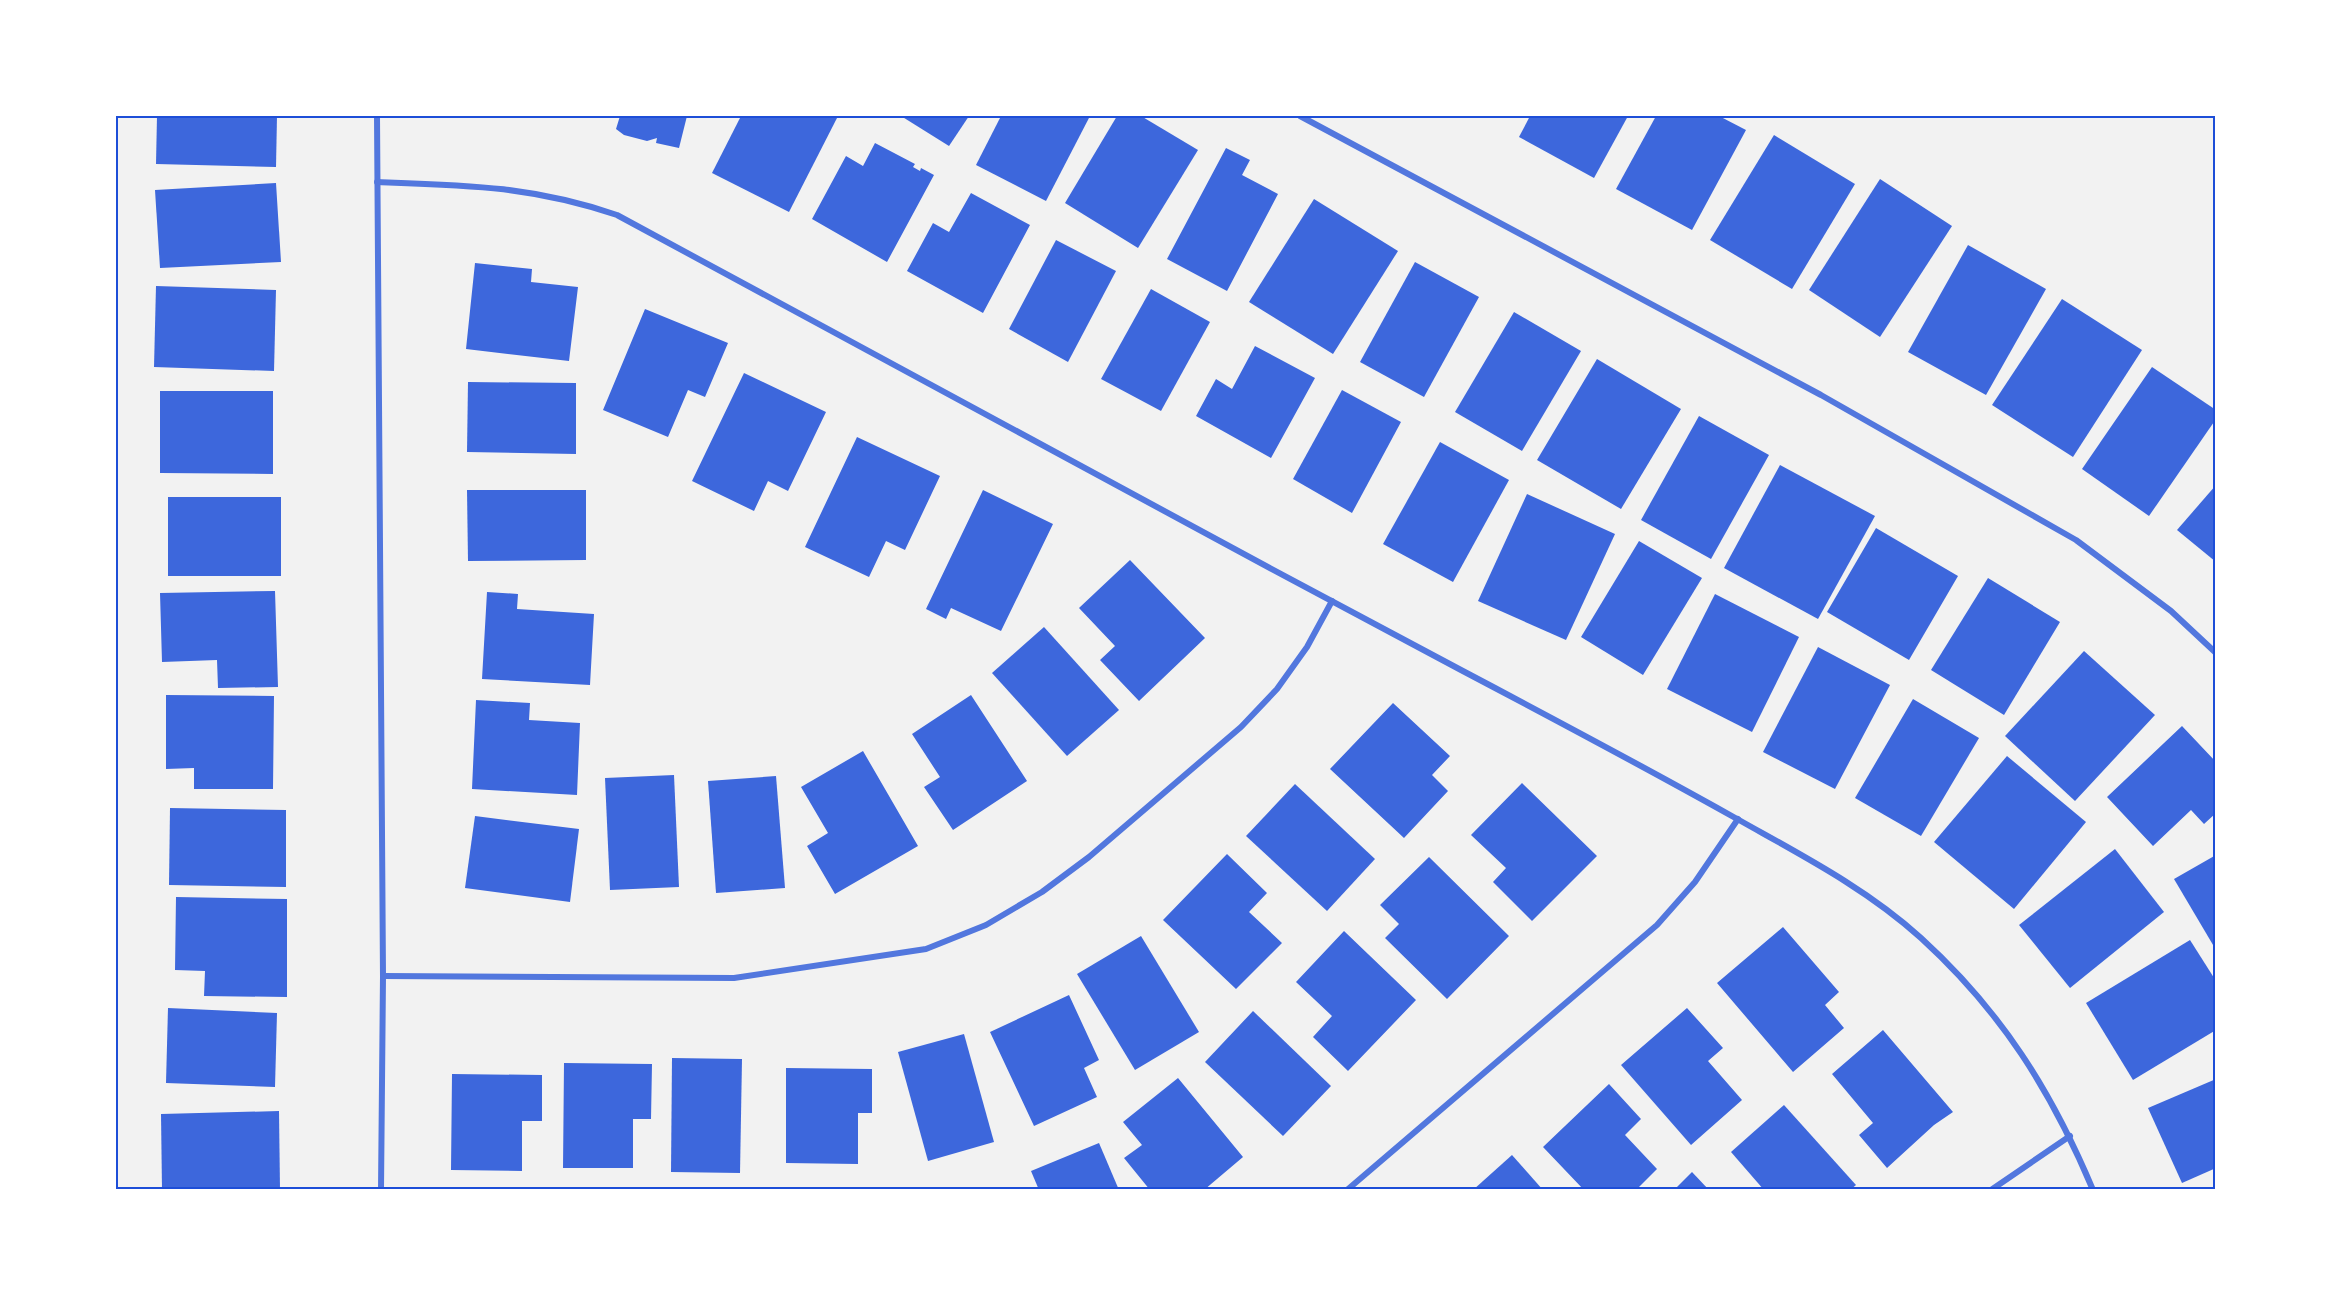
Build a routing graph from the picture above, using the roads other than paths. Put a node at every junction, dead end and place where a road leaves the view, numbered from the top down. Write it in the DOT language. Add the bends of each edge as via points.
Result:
graph roads {
  1 [pos="377,116"];
  2 [pos="1300,116"];
  3 [pos="377,182"];
  4 [pos="1332,601"];
  5 [pos="2216,653"];
  6 [pos="1738,819"];
  7 [pos="383,976"];
  8 [pos="2070,1136"];
  9 [pos="381,1190"];
  10 [pos="1347,1190"];
  11 [pos="1991,1190"];
  12 [pos="2093,1190"];
  1 -- 3 [label="street"];
  2 -- 5 [label="street" via="1810,390 2076,540 2170,611"];
  3 -- 4 [label="street" via="506,188 574,200 617,215"];
  3 -- 7 [label="street"];
  4 -- 6 [label="street"];
  4 -- 7 [label="street" via="1307,647 1277,689 1223,743 1042,892 986,925 926,949 734,978"];
  6 -- 8 [label="street" via="1853,884 1919,937 1973,990 2025,1056"];
  6 -- 10 [label="street" via="1695,882 1657,925"];
  7 -- 9 [label="street"];
  8 -- 11 [label="street"];
  8 -- 12 [label="street"];
}
